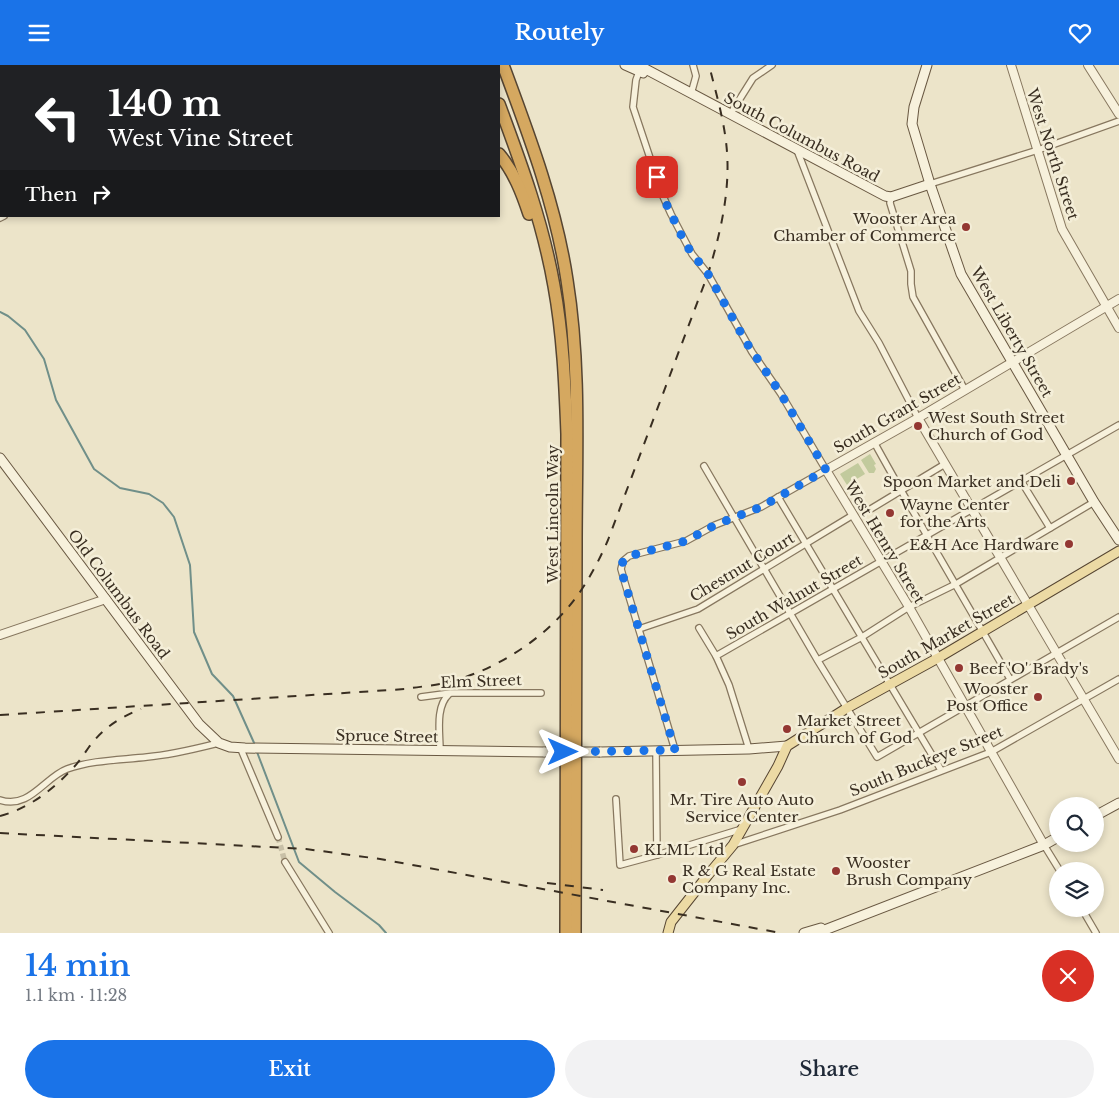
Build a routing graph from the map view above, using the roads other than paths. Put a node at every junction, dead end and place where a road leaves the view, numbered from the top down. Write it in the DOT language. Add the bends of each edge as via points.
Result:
graph roads {
  1 [pos="503,65"];
  2 [pos="508,65"];
  3 [pos="625,65"];
  4 [pos="693,65"];
  5 [pos="772,65"];
  6 [pos="927,65"];
  7 [pos="1011,65"];
  8 [pos="1088,65"];
  9 [pos="639,68"];
  10 [pos="691,94"];
  11 [pos="500,107"];
  12 [pos="731,113"];
  13 [pos="1119,114"];
  14 [pos="522,116"];
  15 [pos="1119,121"];
  16 [pos="797,150"];
  17 [pos="1038,150"];
  18 [pos="500,155"];
  19 [pos="930,184"];
  20 [pos="891,197"];
  21 [pos="1119,299"];
  22 [pos="1106,307"];
  23 [pos="1119,328"];
  24 [pos="1013,362"];
  25 [pos="565,386"];
  26 [pos="965,390"];
  27 [pos="918,418"];
  28 [pos="1119,425"];
  29 [pos="874,441"];
  30 [pos="1066,455"];
  31 [pos="0,458"];
  32 [pos="945,464"];
  33 [pos="704,466"];
  34 [pos="826,470"];
  35 [pos="1021,481"];
  36 [pos="901,491"];
  37 [pos="778,497"];
  38 [pos="1094,502"];
  39 [pos="869,510"];
  40 [pos="971,510"];
  41 [pos="853,515"];
  42 [pos="734,517"];
  43 [pos="1050,528"];
  44 [pos="926,535"];
  45 [pos="1119,540"];
  46 [pos="806,544"];
  47 [pos="1119,551"];
  48 [pos="1000,558"];
  49 [pos="882,561"];
  50 [pos="764,569"];
  51 [pos="956,584"];
  52 [pos="834,590"];
  53 [pos="106,599"];
  54 [pos="1027,605"];
  55 [pos="909,607"];
  56 [pos="790,614"];
  57 [pos="1119,617"];
  58 [pos="699,628"];
  59 [pos="639,629"];
  60 [pos="983,631"];
  61 [pos="0,635"];
  62 [pos="862,637"];
  63 [pos="1056,655"];
  64 [pos="716,656"];
  65 [pos="938,658"];
  66 [pos="818,661"];
  67 [pos="1010,679"];
  68 [pos="1119,679"];
  69 [pos="889,684"];
  70 [pos="451,693"];
  71 [pos="541,693"];
  72 [pos="421,697"];
  73 [pos="1084,699"];
  74 [pos="964,706"];
  75 [pos="848,708"];
  76 [pos="919,733"];
  77 [pos="219,743"];
  78 [pos="787,746"];
  79 [pos="242,747"];
  80 [pos="748,749"];
  81 [pos="656,750"];
  82 [pos="675,750"];
  83 [pos="440,751"];
  84 [pos="991,752"];
  85 [pos="1119,759"];
  86 [pos="941,770"];
  87 [pos="616,799"];
  88 [pos="0,800"];
  89 [pos="1119,803"];
  90 [pos="1104,811"];
  91 [pos="576,829"];
  92 [pos="742,829"];
  93 [pos="278,837"];
  94 [pos="1049,842"];
  95 [pos="733,845"];
  96 [pos="1044,845"];
  97 [pos="657,855"];
  98 [pos="285,862"];
  99 [pos="1054,862"];
  100 [pos="1087,917"];
  101 [pos="852,920"];
  102 [pos="329,933"];
  103 [pos="566,933"];
  104 [pos="575,933"];
  105 [pos="580,933"];
  106 [pos="668,933"];
  107 [pos="804,933"];
  108 [pos="817,933"];
  109 [pos="1096,933"];
  1 -- 14 [label="highway, West Lincoln Way"];
  2 -- 14 [label="highway"];
  3 -- 9 [label="main road, South Columbus Road"];
  4 -- 10 [label="street" via="696,75"];
  5 -- 12 [label="street" via="753,78"];
  6 -- 19 [label="main road, West Liberty Street" via="912,124"];
  7 -- 17 [label="street, West North Street"];
  8 -- 13 [label="street"];
  9 -- 10 [label="main road, South Columbus Road"];
  9 -- 34 [label="street, West Henry Street" via="633,107 668,208 692,254 708,274 752,352"];
  10 -- 12 [label="main road, South Columbus Road"];
  11 -- 25 [label="highway, West Lincoln Way" via="537,213 550,264 560,322"];
  12 -- 16 [label="main road, South Columbus Road"];
  14 -- 91 [label="highway, West Lincoln Way" via="558,233 568,282 574,341"];
  15 -- 17 [label="street"];
  16 -- 20 [label="main road, South Columbus Road"];
  16 -- 27 [label="street" via="859,311"];
  17 -- 19 [label="street"];
  17 -- 22 [label="street, West North Street" via="1062,229"];
  18 -- 25 [label="highway" via="517,183 533,225 554,308"];
  19 -- 20 [label="main road, South Columbus Road"];
  19 -- 24 [label="main road, West Liberty Street" via="961,274"];
  20 -- 26 [label="street" via="910,271 913,297"];
  21 -- 22 [label="street, South Grant Street"];
  22 -- 23 [label="street, West North Street"];
  22 -- 24 [label="street, South Grant Street"];
  24 -- 26 [label="street, South Grant Street"];
  24 -- 30 [label="main road, West Liberty Street"];
  25 -- 103 [label="highway, West Lincoln Way"];
  26 -- 27 [label="street, South Grant Street"];
  27 -- 29 [label="street, South Grant Street"];
  27 -- 32 [label="street"];
  28 -- 30 [label="street, South Walnut Street"];
  29 -- 34 [label="street, South Grant Street"];
  29 -- 36 [label="street"];
  30 -- 35 [label="street, South Walnut Street"];
  30 -- 38 [label="main road, West Liberty Street"];
  31 -- 53 [label="main road, Old Columbus Road"];
  32 -- 36 [label="street"];
  32 -- 40 [label="street"];
  33 -- 42 [label="street"];
  34 -- 37 [label="street, South Grant Street"];
  34 -- 41 [label="street, West Henry Street"];
  35 -- 40 [label="street, South Walnut Street"];
  35 -- 43 [label="street"];
  36 -- 39 [label="street"];
  36 -- 44 [label="street"];
  37 -- 42 [label="street, South Grant Street"];
  37 -- 46 [label="street"];
  38 -- 43 [label="street"];
  38 -- 45 [label="main road, West Liberty Street"];
  40 -- 44 [label="street, South Walnut Street"];
  40 -- 48 [label="street"];
  41 -- 46 [label="street, Chestnut Court"];
  41 -- 49 [label="street, West Henry Street"];
  42 -- 50 [label="street"];
  42 -- 59 [label="street, South Grant Street" via="686,541 629,556 623,561 621,569"];
  43 -- 48 [label="street"];
  44 -- 49 [label="street, South Walnut Street"];
  44 -- 51 [label="street"];
  46 -- 50 [label="street, Chestnut Court"];
  46 -- 52 [label="street"];
  47 -- 54 [label="main road, South Market Street"];
  48 -- 51 [label="street"];
  48 -- 54 [label="street"];
  49 -- 52 [label="street, South Walnut Street"];
  49 -- 55 [label="street, West Henry Street"];
  50 -- 56 [label="street"];
  50 -- 59 [label="street, Chestnut Court" via="698,609"];
  51 -- 55 [label="street"];
  51 -- 60 [label="street"];
  52 -- 56 [label="street, South Walnut Street"];
  52 -- 62 [label="street"];
  53 -- 61 [label="street"];
  53 -- 77 [label="main road, Old Columbus Road" via="199,724"];
  54 -- 60 [label="main road, South Market Street"];
  54 -- 63 [label="street"];
  55 -- 62 [label="street"];
  55 -- 65 [label="street, West Henry Street"];
  56 -- 64 [label="street, South Walnut Street"];
  56 -- 66 [label="street"];
  57 -- 63 [label="street"];
  58 -- 64 [label="street"];
  59 -- 82 [label="street, South Grant Street"];
  60 -- 65 [label="main road, South Market Street"];
  60 -- 67 [label="street"];
  62 -- 66 [label="street"];
  62 -- 69 [label="street"];
  63 -- 67 [label="street"];
  63 -- 73 [label="street"];
  64 -- 80 [label="street" via="729,685"];
  65 -- 69 [label="main road, South Market Street"];
  65 -- 74 [label="street, West Henry Street"];
  66 -- 75 [label="street"];
  67 -- 74 [label="street"];
  68 -- 73 [label="street, South Buckeye Street"];
  69 -- 75 [label="main road, South Market Street"];
  69 -- 76 [label="street"];
  70 -- 71 [label="street, Elm Street"];
  70 -- 72 [label="street, Elm Street"];
  70 -- 83 [label="street" via="443,699 440,708"];
  73 -- 84 [label="street, South Buckeye Street"];
  73 -- 85 [label="street"];
  74 -- 76 [label="street"];
  74 -- 84 [label="street, West Henry Street"];
  75 -- 76 [label="street" via="877,757"];
  75 -- 78 [label="main road, South Market Street"];
  76 -- 86 [label="street"];
  77 -- 79 [label="main road, Spruce Street"];
  77 -- 88 [label="street, Spruce Street" via="66,769 20,801"];
  78 -- 80 [label="main road, Spruce Street"];
  78 -- 92 [label="main road"];
  79 -- 83 [label="main road, Spruce Street"];
  79 -- 93 [label="street"];
  80 -- 82 [label="main road, Spruce Street"];
  81 -- 82 [label="main road, Spruce Street"];
  81 -- 83 [label="main road, Spruce Street, bridge"];
  81 -- 97 [label="street"];
  84 -- 86 [label="street, South Buckeye Street"];
  84 -- 96 [label="street, West Henry Street"];
  86 -- 95 [label="street, South Buckeye Street" via="840,810"];
  87 -- 97 [label="street" via="620,865"];
  89 -- 90 [label="main road"];
  91 -- 104 [label="highway"];
  91 -- 105 [label="highway"];
  92 -- 95 [label="main road"];
  92 -- 97 [label="street"];
  94 -- 96 [label="main road"];
  95 -- 106 [label="main road" via="671,923"];
  96 -- 99 [label="street"];
  96 -- 101 [label="main road"];
  98 -- 102 [label="street"];
  100 -- 109 [label="street"];
  101 -- 107 [label="main road"];
  101 -- 108 [label="main road"];
}
